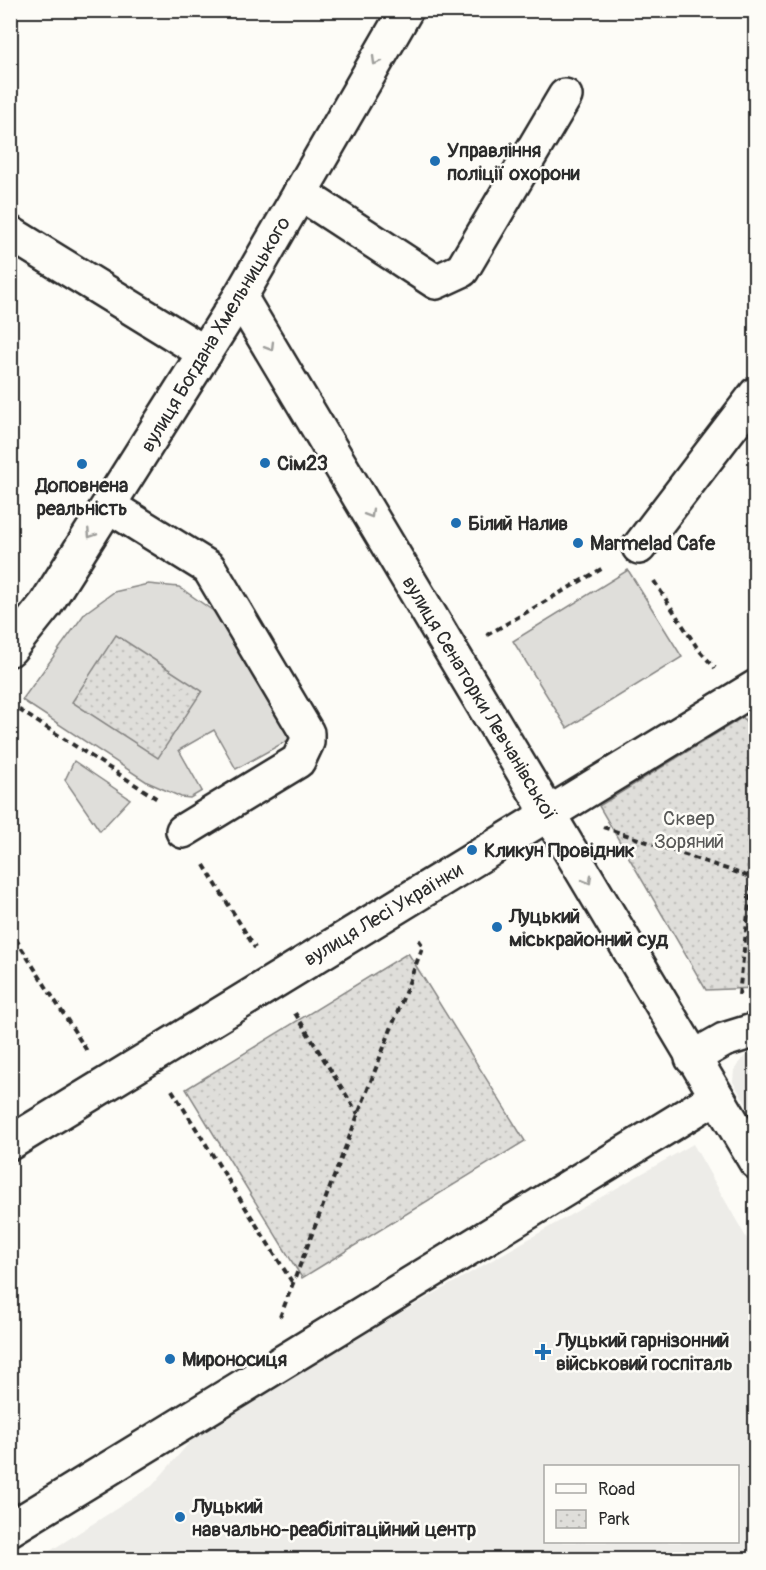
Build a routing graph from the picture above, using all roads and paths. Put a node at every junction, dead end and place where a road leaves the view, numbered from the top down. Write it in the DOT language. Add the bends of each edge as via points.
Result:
graph roads {
  1 [pos="406,10"];
  2 [pos="565,96"];
  3 [pos="300,193"];
  4 [pos="10,234"];
  5 [pos="240,297"];
  6 [pos="205,353"];
  7 [pos="756,394"];
  8 [pos="109,506"];
  9 [pos="639,547"];
  10 [pos="602,568"];
  11 [pos="653,580"];
  12 [pos="483,637"];
  13 [pos="10,649"];
  14 [pos="748,692"];
  15 [pos="549,813"];
  16 [pos="594,824"];
  17 [pos="183,831"];
  18 [pos="756,840"];
  19 [pos="754,879"];
  20 [pos="10,930"];
  21 [pos="423,946"];
  22 [pos="275,980"];
  23 [pos="740,991"];
  24 [pos="756,1030"];
  25 [pos="151,1056"];
  26 [pos="692,1058"];
  27 [pos="107,1083"];
  28 [pos="716,1096"];
  29 [pos="358,1114"];
  30 [pos="10,1143"];
  31 [pos="756,1162"];
  32 [pos="293,1283"];
  33 [pos="257,1377"];
  34 [pos="10,1529"];
  1 -- 3 [label="street, вулиця Богдана Хмельницького, one-way"];
  2 -- 3 [label="street" via="462,270 436,282"];
  3 -- 5 [label="street, вулиця Богдана Хмельницького"];
  4 -- 6 [label="street"];
  5 -- 6 [label="street, вулиця Богдана Хмельницького"];
  5 -- 15 [label="street, вулиця Сенаторки Левчанівської, one-way"];
  6 -- 8 [label="street, вулиця Богдана Хмельницького"];
  7 -- 9 [label="street"];
  8 -- 13 [label="street, вулиця Богдана Хмельницького, one-way" via="46,604"];
  8 -- 17 [label="street" via="209,568 307,733 298,761"];
  10 -- 12 [label="path"];
  11 -- 14 [label="path" via="698,649"];
  14 -- 15 [label="street, вулиця Лесі Українки"];
  15 -- 22 [label="street, вулиця Лесі Українки"];
  15 -- 26 [label="street, вулиця Сенаторки Левчанівської, one-way"];
  16 -- 19 [label="path"];
  18 -- 19 [label="path"];
  19 -- 23 [label="path"];
  20 -- 27 [label="path"];
  21 -- 29 [label="path"];
  22 -- 25 [label="street, вулиця Лесі Українки"];
  22 -- 29 [label="path"];
  24 -- 26 [label="street" via="724,1040"];
  25 -- 27 [label="street, вулиця Лесі Українки"];
  25 -- 32 [label="path"];
  26 -- 28 [label="street, вулиця Сенаторки Левчанівської"];
  27 -- 30 [label="street, вулиця Лесі Українки"];
  28 -- 31 [label="street, вулиця Сенаторки Левчанівської"];
  28 -- 33 [label="street"];
  29 -- 32 [label="path"];
  32 -- 33 [label="path"];
  33 -- 34 [label="street"];
}
